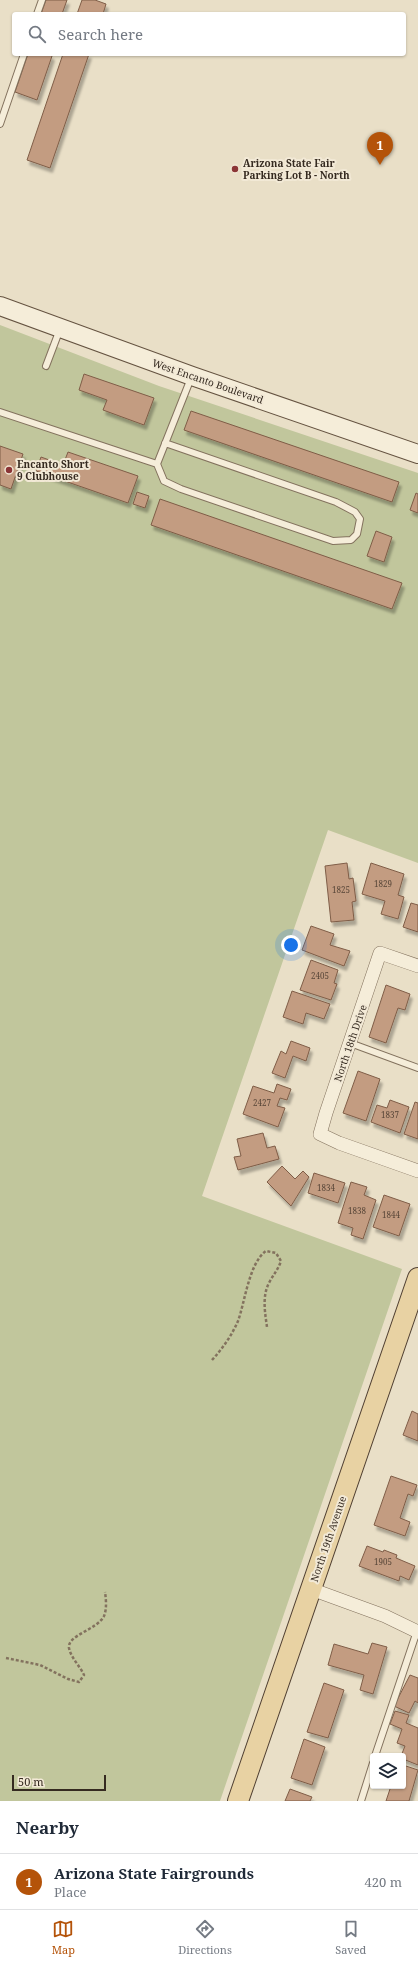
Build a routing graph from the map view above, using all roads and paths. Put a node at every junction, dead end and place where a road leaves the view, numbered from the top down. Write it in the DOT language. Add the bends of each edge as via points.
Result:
graph roads {
  1 [pos="42,0"];
  2 [pos="38,12"];
  3 [pos="23,56"];
  4 [pos="0,124"];
  5 [pos="0,306"];
  6 [pos="60,328"];
  7 [pos="46,366"];
  8 [pos="192,376"];
  9 [pos="0,412"];
  10 [pos="165,443"];
  11 [pos="418,454"];
  12 [pos="157,464"];
  13 [pos="418,966"];
  14 [pos="350,1043"];
  15 [pos="418,1068"];
  16 [pos="418,1171"];
  17 [pos="418,1278"];
  18 [pos="268,1327"];
  19 [pos="212,1360"];
  20 [pos="311,1589"];
  21 [pos="105,1592"];
  22 [pos="418,1630"];
  23 [pos="6,1658"];
  24 [pos="376,1753"];
  25 [pos="370,1772"];
  26 [pos="238,1801"];
  27 [pos="360,1801"];
  1 -- 2 [label="lane"];
  3 -- 4 [label="lane"];
  5 -- 6 [label="street, West Encanto Boulevard"];
  6 -- 7 [label="lane"];
  6 -- 8 [label="street, West Encanto Boulevard"];
  8 -- 10 [label="lane"];
  8 -- 11 [label="street, West Encanto Boulevard"];
  9 -- 12 [label="lane"];
  10 -- 12 [label="lane"];
  10 -- 12 [label="lane" via="336,502 355,512 360,519 357,534 351,540 333,541 181,489 164,481"];
  13 -- 14 [label="street, North 18th Drive" via="380,953"];
  14 -- 15 [label="lane"];
  14 -- 16 [label="street, North 18th Drive" via="320,1134"];
  17 -- 20 [label="main road, North 19th Avenue"];
  18 -- 19 [label="path" via="264,1302 268,1284 281,1261 276,1252 266,1251 257,1260 234,1328"];
  20 -- 22 [label="street"];
  20 -- 26 [label="main road, North 19th Avenue"];
  21 -- 23 [label="path" via="104,1616 93,1628 72,1638 70,1642 72,1655 84,1675 79,1682 40,1665"];
  22 -- 24 [label="lane"];
  25 -- 27 [label="lane"];
}
